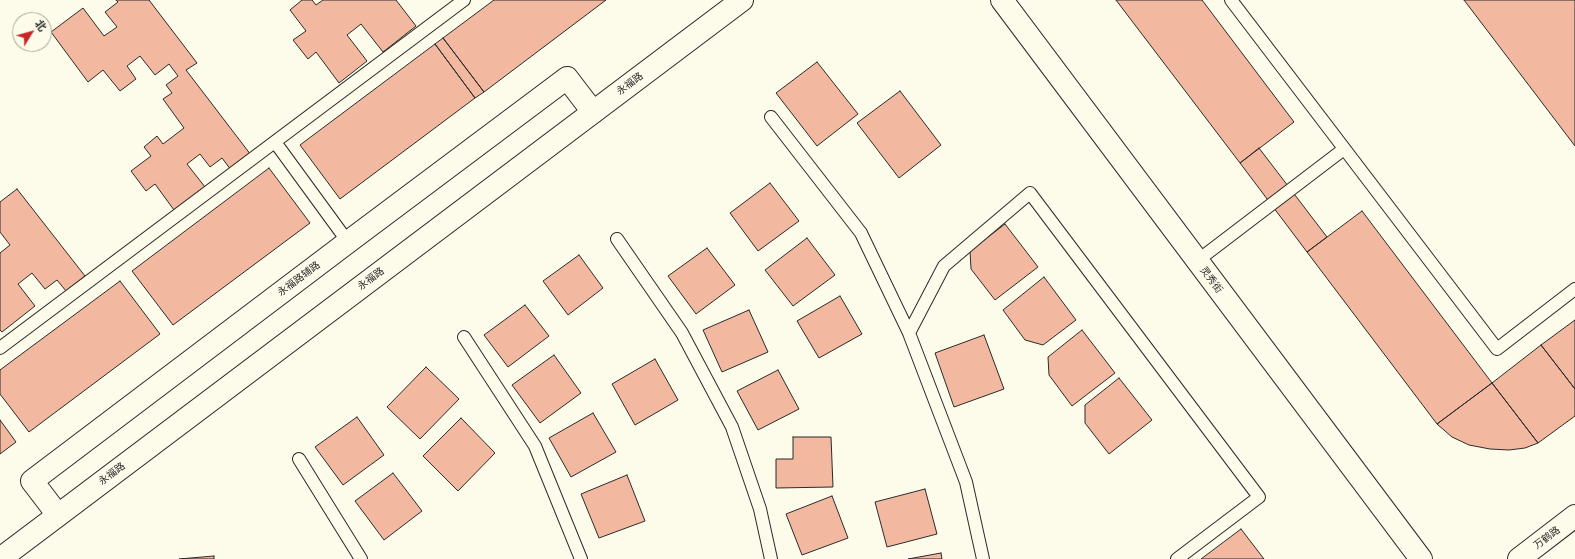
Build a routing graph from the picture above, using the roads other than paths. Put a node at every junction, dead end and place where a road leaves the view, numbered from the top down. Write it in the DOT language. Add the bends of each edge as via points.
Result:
graph roads {
  1 [pos="464,0"];
  2 [pos="742,0"];
  3 [pos="1002,0"];
  4 [pos="1231,0"];
  5 [pos="593,112"];
  6 [pos="771,117"];
  7 [pos="274,142"];
  8 [pos="1344,149"];
  9 [pos="617,239"];
  10 [pos="348,242"];
  11 [pos="1197,261"];
  12 [pos="1575,289"];
  13 [pos="909,333"];
  14 [pos="464,337"];
  15 [pos="0,348"];
  16 [pos="299,459"];
  17 [pos="58,515"];
  18 [pos="1575,516"];
  19 [pos="0,559"];
  20 [pos="361,559"];
  21 [pos="581,559"];
  22 [pos="771,559"];
  23 [pos="983,559"];
  24 [pos="1177,559"];
  25 [pos="1421,559"];
  26 [pos="1519,559"];
  1 -- 7 [label="lane"];
  2 -- 5 [label="street, 永福路"];
  3 -- 11 [label="street, 灵秀街"];
  4 -- 8 [label="lane"];
  5 -- 10 [label="street, 永福路辅路" via="567,78"];
  5 -- 17 [label="street, 永福路"];
  6 -- 13 [label="lane" via="860,233"];
  7 -- 10 [label="lane"];
  7 -- 15 [label="lane"];
  8 -- 11 [label="lane"];
  8 -- 12 [label="lane" via="1496,349"];
  9 -- 22 [label="lane" via="682,333 732,427 760,509"];
  10 -- 17 [label="street, 永福路辅路" via="32,481"];
  11 -- 25 [label="street, 灵秀街"];
  13 -- 23 [label="lane" via="966,482"];
  13 -- 24 [label="lane" via="944,266 1030,193 1259,496"];
  14 -- 21 [label="lane" via="535,446"];
  16 -- 20 [label="lane"];
  17 -- 19 [label="street, 永福路"];
  18 -- 26 [label="street, 万鹤路"];
}
